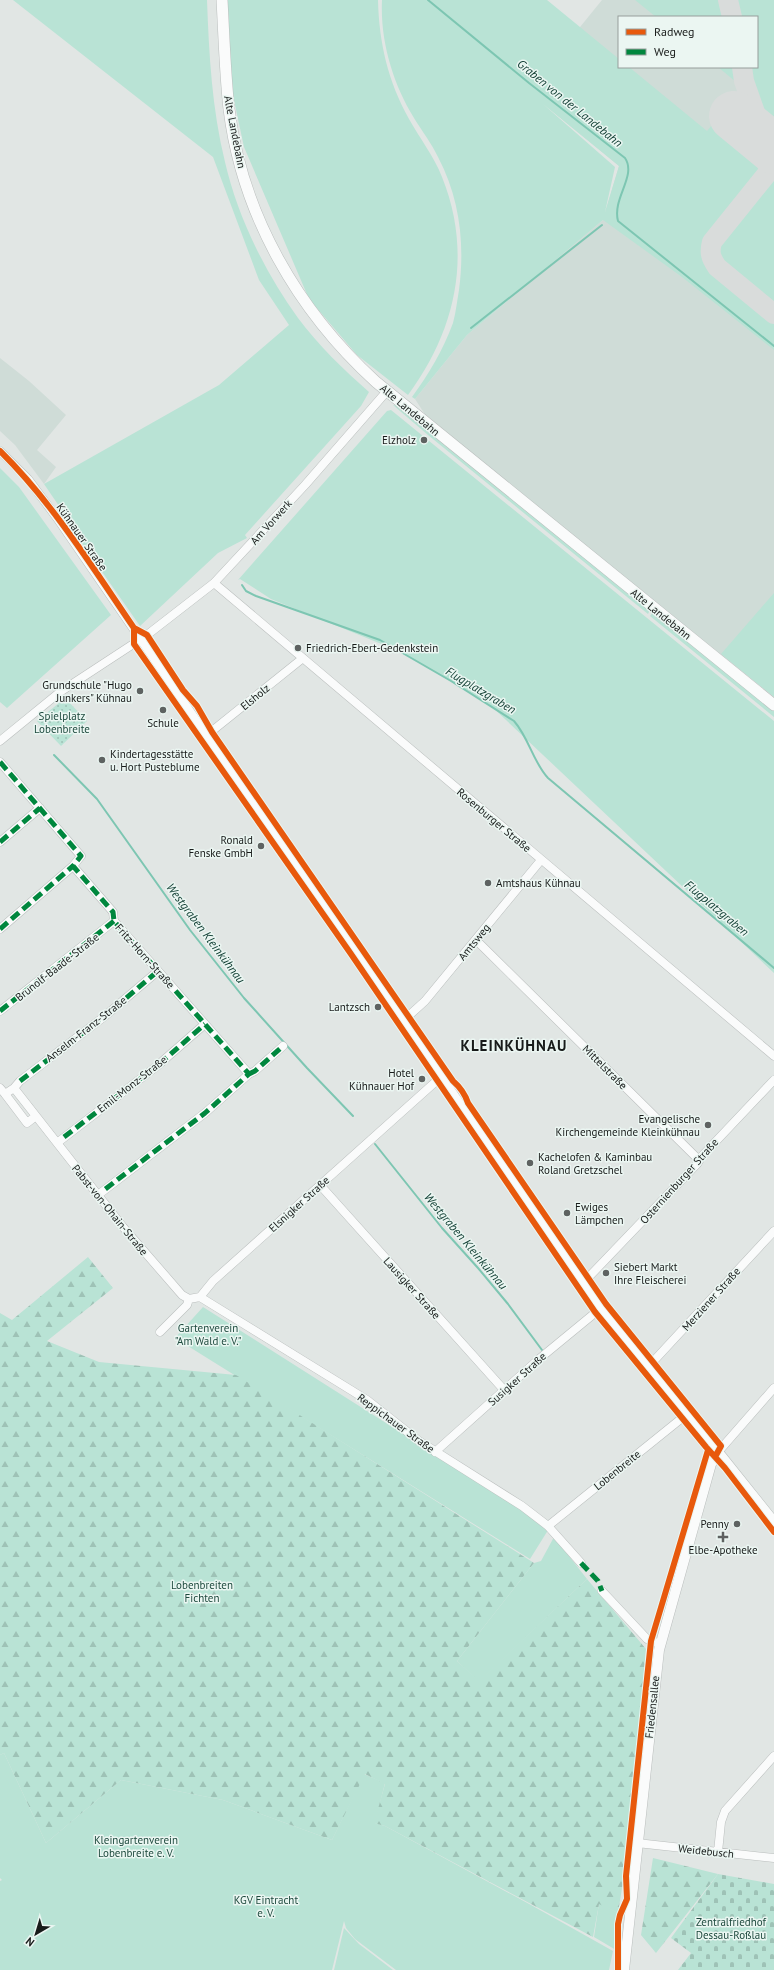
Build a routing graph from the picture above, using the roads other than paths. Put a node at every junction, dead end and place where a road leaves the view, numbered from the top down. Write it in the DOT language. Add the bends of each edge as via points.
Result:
graph roads {
  1 [pos="222,0"];
  2 [pos="387,391"];
  3 [pos="0,451"];
  4 [pos="214,583"];
  5 [pos="141,640"];
  6 [pos="303,658"];
  7 [pos="774,705"];
  8 [pos="207,735"];
  9 [pos="0,741"];
  10 [pos="0,762"];
  11 [pos="40,808"];
  12 [pos="0,842"];
  13 [pos="541,860"];
  14 [pos="73,866"];
  15 [pos="114,921"];
  16 [pos="0,929"];
  17 [pos="476,940"];
  18 [pos="158,970"];
  19 [pos="0,1011"];
  20 [pos="404,1020"];
  21 [pos="206,1024"];
  22 [pos="283,1046"];
  23 [pos="774,1056"];
  24 [pos="249,1074"];
  25 [pos="442,1076"];
  26 [pos="774,1080"];
  27 [pos="14,1088"];
  28 [pos="2,1091"];
  29 [pos="36,1116"];
  30 [pos="57,1143"];
  31 [pos="699,1160"];
  32 [pos="320,1185"];
  33 [pos="98,1195"];
  34 [pos="774,1231"];
  35 [pos="584,1282"];
  36 [pos="200,1297"];
  37 [pos="189,1299"];
  38 [pos="601,1308"];
  39 [pos="160,1332"];
  40 [pos="648,1366"];
  41 [pos="774,1388"];
  42 [pos="504,1390"];
  43 [pos="687,1414"];
  44 [pos="435,1452"];
  45 [pos="718,1452"];
  46 [pos="774,1522"];
  47 [pos="548,1526"];
  48 [pos="581,1563"];
  49 [pos="602,1591"];
  50 [pos="660,1644"];
  51 [pos="774,1756"];
  52 [pos="637,1843"];
  53 [pos="718,1852"];
  54 [pos="774,1858"];
  55 [pos="624,1970"];
  1 -- 2 [label="main road, Alte Landebahn" via="225,62 233,132 244,177 262,227 284,270 314,315 344,351"];
  2 -- 4 [label="street, Am Vorwerk"];
  2 -- 7 [label="main road, Alte Landebahn"];
  3 -- 5 [label="street, Kühnauer Straße" via="28,479 47,504"];
  4 -- 5 [label="street, Am Vorwerk"];
  4 -- 6 [label="street, Rosenburger Straße"];
  5 -- 8 [label="street, Kühnauer Straße"];
  5 -- 9 [label="street" via="60,692"];
  6 -- 8 [label="street, Elsholz"];
  6 -- 13 [label="street, Rosenburger Straße"];
  8 -- 20 [label="street, Kühnauer Straße"];
  10 -- 11 [label="street"];
  11 -- 12 [label="street"];
  11 -- 14 [label="street" via="81,856"];
  13 -- 17 [label="street, Amtsweg"];
  13 -- 23 [label="street, Rosenburger Straße"];
  14 -- 15 [label="street, Fritz-Horn-Straße" via="113,912"];
  14 -- 16 [label="street"];
  15 -- 18 [label="street, Fritz-Horn-Straße"];
  15 -- 19 [label="street, Brunolf-Baade-Straße"];
  17 -- 20 [label="street, Amtsweg" via="426,1001"];
  17 -- 31 [label="street, Mittelstraße"];
  18 -- 21 [label="street, Fritz-Horn-Straße"];
  18 -- 27 [label="street, Anselm-Franz-Straße"];
  20 -- 25 [label="street, Kühnauer Straße"];
  21 -- 24 [label="street, Fritz-Horn-Straße"];
  21 -- 30 [label="street, Emil-Monz-Straße" via="157,1066"];
  22 -- 24 [label="street"];
  24 -- 33 [label="street" via="205,1113"];
  25 -- 32 [label="street, Elsnigker Straße"];
  25 -- 35 [label="street, Kühnauer Straße"];
  26 -- 31 [label="street, Osternienburger Straße"];
  27 -- 28 [label="street"];
  27 -- 29 [label="street, Pabst-von-Ohain-Straße"];
  28 -- 29 [label="street" via="27,1123"];
  29 -- 30 [label="street, Pabst-von-Ohain-Straße"];
  30 -- 33 [label="street, Pabst-von-Ohain-Straße"];
  31 -- 35 [label="street, Osternienburger Straße" via="698,1164"];
  32 -- 36 [label="street, Elsnigker Straße" via="213,1281"];
  32 -- 42 [label="street, Lausigker Straße"];
  33 -- 37 [label="street, Pabst-von-Ohain-Straße" via="129,1235 182,1295"];
  34 -- 40 [label="street, Merziener Straße"];
  35 -- 38 [label="street, Kühnauer Straße"];
  36 -- 37 [label="street"];
  36 -- 44 [label="street, Reppichauer Straße" via="367,1400"];
  37 -- 39 [label="street" via="187,1305"];
  38 -- 40 [label="street, Kühnauer Straße"];
  38 -- 42 [label="street, Susigker Straße"];
  40 -- 43 [label="street, Kühnauer Straße"];
  41 -- 45 [label="street"];
  42 -- 44 [label="street, Susigker Straße"];
  43 -- 45 [label="street, Kühnauer Straße"];
  43 -- 47 [label="street, Lobenbreite"];
  44 -- 47 [label="street, Reppichauer Straße" via="516,1502"];
  45 -- 46 [label="street"];
  45 -- 50 [label="street, Friedensallee" via="711,1464"];
  47 -- 48 [label="street, Reppichauer Straße"];
  49 -- 50 [label="street" via="647,1639"];
  50 -- 52 [label="street, Friedensallee"];
  51 -- 53 [label="street" via="725,1811 721,1822"];
  52 -- 53 [label="street, Weidebusch"];
  52 -- 55 [label="street, Friedensallee"];
  53 -- 54 [label="street, Weidebusch"];
}
